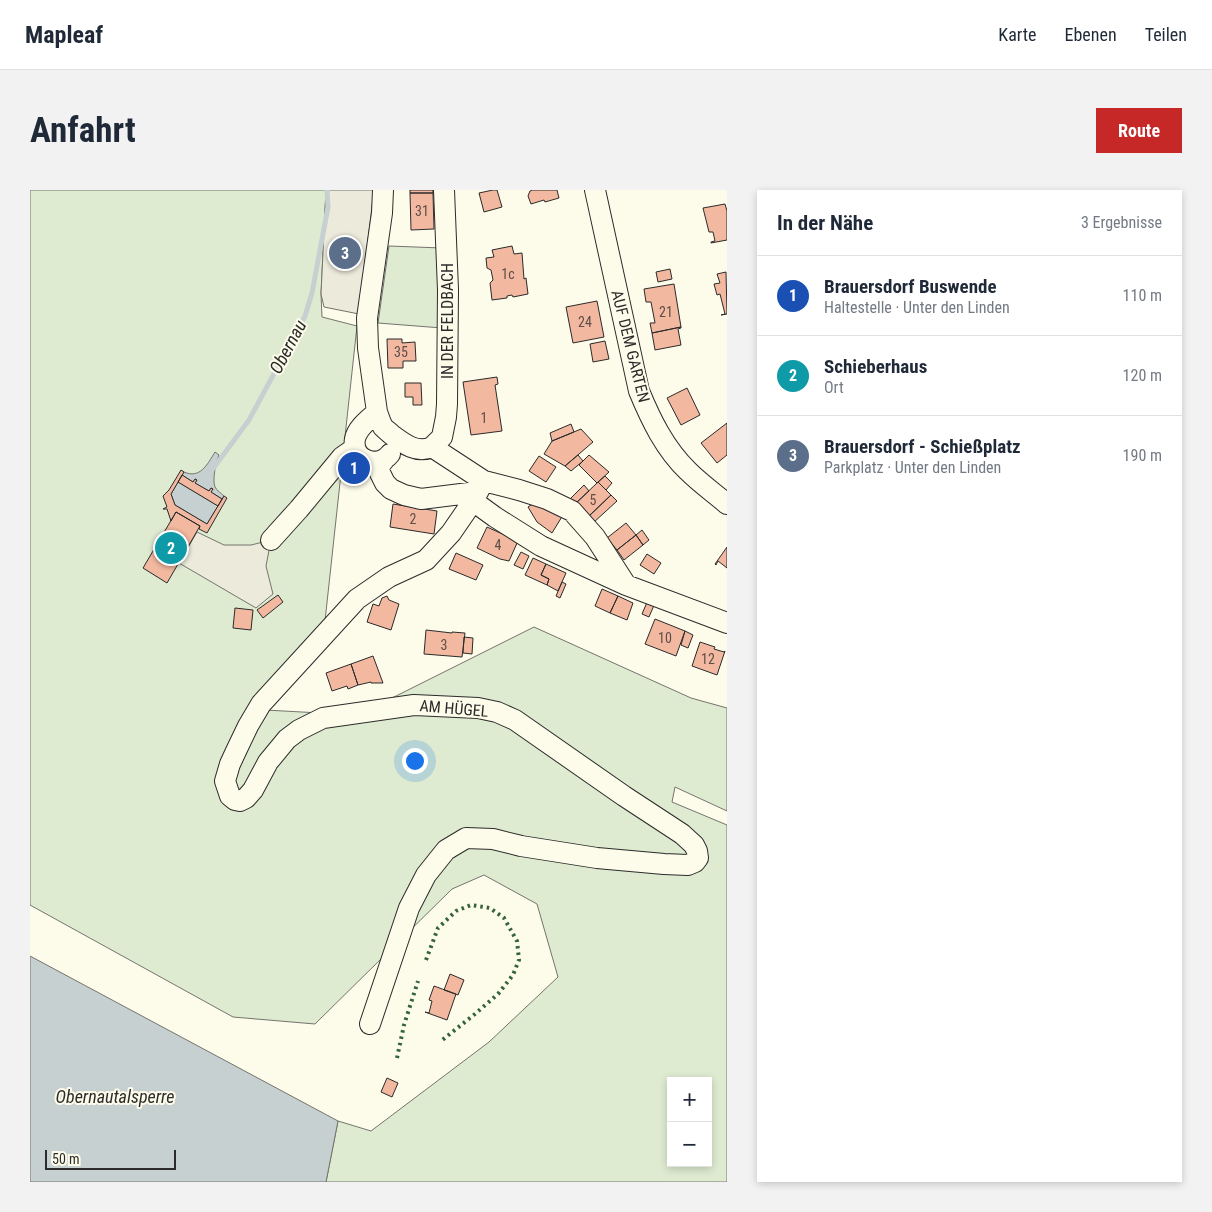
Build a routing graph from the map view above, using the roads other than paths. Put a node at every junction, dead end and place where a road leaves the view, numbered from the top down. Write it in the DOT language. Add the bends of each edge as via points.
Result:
graph roads {
  1 [pos="383,190"];
  2 [pos="444,190"];
  3 [pos="595,190"];
  4 [pos="378,412"];
  5 [pos="399,440"];
  6 [pos="432,447"];
  7 [pos="355,448"];
  8 [pos="384,460"];
  9 [pos="478,491"];
  10 [pos="727,504"];
  11 [pos="272,540"];
  12 [pos="626,585"];
  13 [pos="727,623"];
  14 [pos="370,1024"];
  1 -- 4 [label="street" via="367,318"];
  2 -- 6 [label="street, IN DER FELDBACH" via="448,290 447,404 442,437"];
  3 -- 10 [label="street, AUF DEM GARTEN" via="639,391 675,457"];
  4 -- 5 [label="street" via="384,428"];
  4 -- 7 [label="street" via="358,433"];
  5 -- 6 [label="street" via="413,448"];
  5 -- 8 [label="street"];
  6 -- 9 [label="street"];
  7 -- 8 [label="street" via="369,462"];
  7 -- 11 [label="street" via="342,457"];
  8 -- 9 [label="street" via="378,466 385,483 404,495 422,498"];
  9 -- 12 [label="street" via="495,517 541,546"];
  9 -- 12 [label="street" via="519,490 572,511 595,537"];
  9 -- 14 [label="street, AM HÜGEL" via="451,532 426,560 389,577 358,599 261,704 230,764 225,782 230,796 240,802 246,798 280,746 299,730 323,718 414,704 478,708 515,720 682,834 694,845 698,858 688,865 664,864 597,858 466,838 446,850 426,875 410,908"];
  12 -- 13 [label="street"];
}
